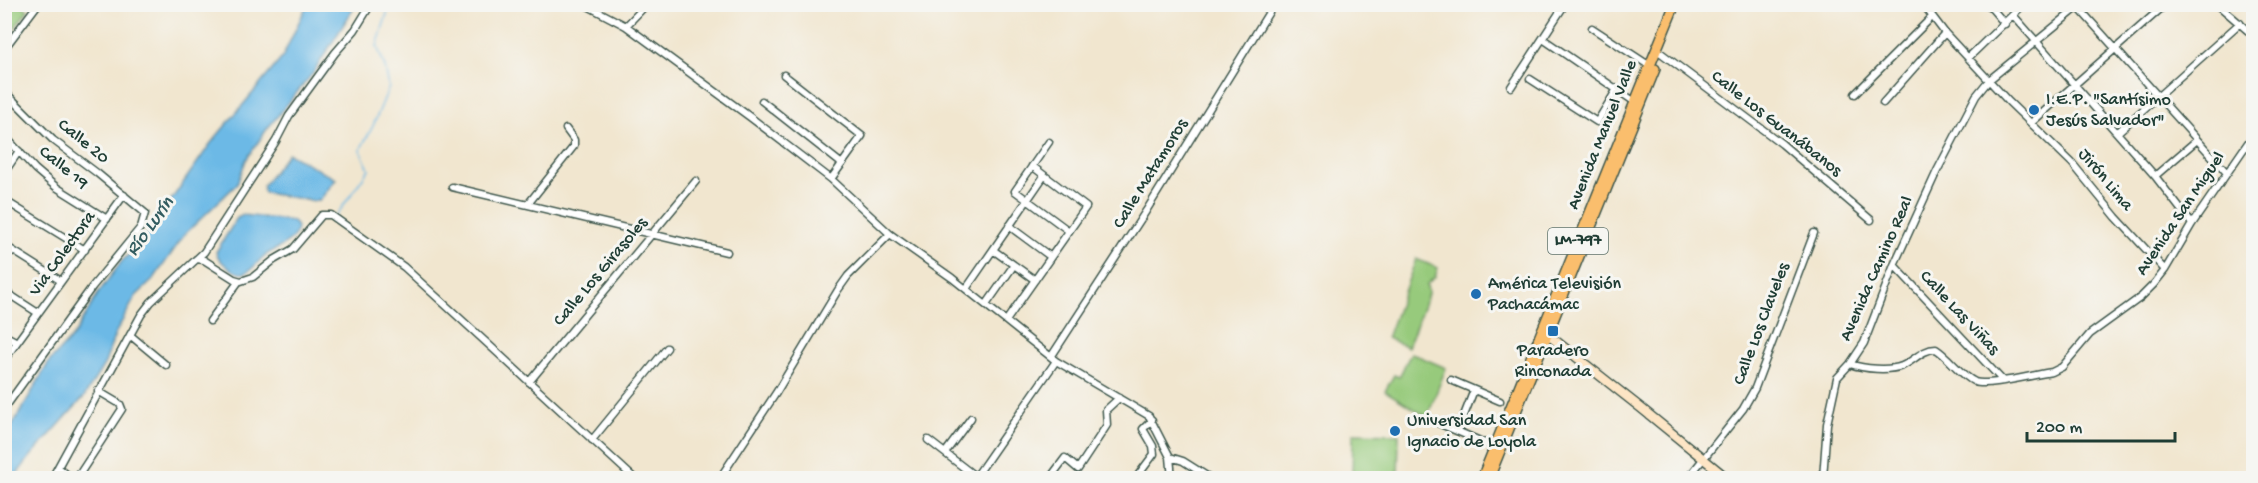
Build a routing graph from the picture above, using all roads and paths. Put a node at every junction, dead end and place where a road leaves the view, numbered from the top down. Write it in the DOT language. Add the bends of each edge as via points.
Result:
graph roads {
  1 [pos="38,4"];
  2 [pos="371,4"];
  3 [pos="584,4"];
  4 [pos="647,4"];
  5 [pos="1274,4"];
  6 [pos="1565,4"];
  7 [pos="1675,4"];
  8 [pos="1681,4"];
  9 [pos="1923,4"];
  10 [pos="1940,4"];
  11 [pos="1988,4"];
  12 [pos="2024,4"];
  13 [pos="2166,4"];
  14 [pos="2217,4"];
  15 [pos="2079,6"];
  16 [pos="1931,15"];
  17 [pos="2013,15"];
  18 [pos="2240,23"];
  19 [pos="2005,24"];
  20 [pos="626,26"];
  21 [pos="1592,28"];
  22 [pos="1945,33"];
  23 [pos="2253,36"];
  24 [pos="1543,39"];
  25 [pos="2036,41"];
  26 [pos="4,49"];
  27 [pos="2116,50"];
  28 [pos="1661,54"];
  29 [pos="1968,58"];
  30 [pos="1650,66"];
  31 [pos="784,75"];
  32 [pos="1530,79"];
  33 [pos="1989,80"];
  34 [pos="2074,85"];
  35 [pos="1511,87"];
  36 [pos="1617,89"];
  37 [pos="4,91"];
  38 [pos="1855,94"];
  39 [pos="2158,96"];
  40 [pos="762,101"];
  41 [pos="1635,102"];
  42 [pos="1883,103"];
  43 [pos="2031,123"];
  44 [pos="566,129"];
  45 [pos="2116,133"];
  46 [pos="2253,134"];
  47 [pos="4,135"];
  48 [pos="2197,140"];
  49 [pos="1049,142"];
  50 [pos="19,151"];
  51 [pos="1617,154"];
  52 [pos="842,164"];
  53 [pos="1032,166"];
  54 [pos="4,173"];
  55 [pos="2227,173"];
  56 [pos="1044,176"];
  57 [pos="2155,176"];
  58 [pos="831,179"];
  59 [pos="696,181"];
  60 [pos="452,187"];
  61 [pos="124,195"];
  62 [pos="4,200"];
  63 [pos="1027,200"];
  64 [pos="528,204"];
  65 [pos="107,219"];
  66 [pos="1871,220"];
  67 [pos="2192,224"];
  68 [pos="1009,226"];
  69 [pos="1069,231"];
  70 [pos="653,233"];
  71 [pos="1814,233"];
  72 [pos="890,234"];
  73 [pos="4,245"];
  74 [pos="85,250"];
  75 [pos="993,250"];
  76 [pos="727,252"];
  77 [pos="1051,257"];
  78 [pos="196,259"];
  79 [pos="1014,265"];
  80 [pos="1894,265"];
  81 [pos="2165,270"];
  82 [pos="1035,280"];
  83 [pos="61,281"];
  84 [pos="239,281"];
  85 [pos="966,289"];
  86 [pos="4,291"];
  87 [pos="986,305"];
  88 [pos="38,313"];
  89 [pos="210,321"];
  90 [pos="1006,321"];
  91 [pos="1545,332"];
  92 [pos="4,334"];
  93 [pos="130,335"];
  94 [pos="17,342"];
  95 [pos="667,348"];
  96 [pos="1054,359"];
  97 [pos="4,360"];
  98 [pos="1850,364"];
  99 [pos="166,365"];
  100 [pos="1451,380"];
  101 [pos="2003,381"];
  102 [pos="529,382"];
  103 [pos="1474,390"];
  104 [pos="98,391"];
  105 [pos="1119,398"];
  106 [pos="1500,401"];
  107 [pos="4,409"];
  108 [pos="972,418"];
  109 [pos="1152,420"];
  110 [pos="1436,422"];
  111 [pos="1458,431"];
  112 [pos="592,440"];
  113 [pos="928,440"];
  114 [pos="1487,444"];
  115 [pos="945,453"];
  116 [pos="1170,457"];
  117 [pos="1704,459"];
  118 [pos="59,468"];
  119 [pos="52,478"];
  120 [pos="71,478"];
  121 [pos="77,478"];
  122 [pos="634,478"];
  123 [pos="720,478"];
  124 [pos="976,478"];
  125 [pos="1050,478"];
  126 [pos="1136,478"];
  127 [pos="1172,478"];
  128 [pos="1210,478"];
  129 [pos="1482,478"];
  130 [pos="1489,478"];
  131 [pos="1688,478"];
  132 [pos="1727,478"];
  133 [pos="1823,478"];
  1 -- 26 [label="street"];
  2 -- 78 [label="street" via="289,116"];
  3 -- 20 [label="street"];
  4 -- 20 [label="street"];
  5 -- 96 [label="street, Calle Matamoros"];
  6 -- 24 [label="street"];
  7 -- 30 [label="main road, Avenida Manuel Valle / LM-797"];
  8 -- 28 [label="main road, Avenida Manuel Valle / LM-797"];
  9 -- 16 [label="street, Jirón Lima"];
  10 -- 16 [label="street"];
  11 -- 19 [label="street"];
  12 -- 17 [label="street"];
  13 -- 27 [label="street"];
  14 -- 18 [label="street"];
  15 -- 25 [label="street, Avenida Camino Real"];
  15 -- 27 [label="street"];
  16 -- 22 [label="street, Jirón Lima"];
  16 -- 38 [label="street"];
  17 -- 19 [label="street"];
  17 -- 25 [label="street"];
  18 -- 23 [label="street"];
  18 -- 39 [label="street"];
  19 -- 29 [label="street"];
  20 -- 58 [label="street"];
  21 -- 30 [label="street"];
  22 -- 29 [label="street, Jirón Lima"];
  22 -- 42 [label="street"];
  24 -- 35 [label="street"];
  24 -- 36 [label="street"];
  25 -- 33 [label="street, Avenida Camino Real"];
  25 -- 34 [label="street"];
  27 -- 34 [label="street"];
  27 -- 39 [label="street"];
  28 -- 51 [label="main road, Avenida Manuel Valle / LM-797"];
  28 -- 66 [label="street, Calle Los Guanábanos" via="1782,144"];
  29 -- 33 [label="street, Jirón Lima"];
  30 -- 41 [label="main road, Avenida Manuel Valle / LM-797"];
  31 -- 52 [label="street" via="862,136"];
  32 -- 36 [label="street" via="1597,122"];
  33 -- 43 [label="street, Jirón Lima"];
  33 -- 80 [label="street, Avenida Camino Real" via="1976,96 1936,171"];
  34 -- 43 [label="street"];
  34 -- 45 [label="street"];
  36 -- 41 [label="street"];
  37 -- 61 [label="street, Calle 20" via="53,140"];
  39 -- 45 [label="street"];
  39 -- 48 [label="street"];
  40 -- 52 [label="street"];
  41 -- 51 [label="main road, Avenida Manuel Valle / LM-797"];
  43 -- 81 [label="street, Jirón Lima" via="2073,164"];
  44 -- 64 [label="street" via="574,146"];
  45 -- 57 [label="street"];
  46 -- 55 [label="street, Avenida San Miguel"];
  47 -- 50 [label="street, Calle 19"];
  48 -- 55 [label="street"];
  48 -- 57 [label="street"];
  49 -- 53 [label="street"];
  50 -- 54 [label="street"];
  50 -- 65 [label="street, Calle 19" via="56,187"];
  51 -- 91 [label="main road, Avenida Manuel Valle / LM-797"];
  52 -- 58 [label="street"];
  53 -- 56 [label="street"];
  53 -- 63 [label="street" via="1015,191"];
  55 -- 67 [label="street, Avenida San Miguel"];
  56 -- 63 [label="street"];
  56 -- 69 [label="street" via="1086,207"];
  57 -- 67 [label="street"];
  58 -- 72 [label="street"];
  59 -- 70 [label="street, Calle Los Girasoles"];
  60 -- 64 [label="street"];
  61 -- 65 [label="street, Via Colectora"];
  61 -- 107 [label="street, Calle 20" via="145,213 141,226"];
  62 -- 74 [label="street"];
  63 -- 68 [label="street"];
  63 -- 69 [label="street"];
  64 -- 70 [label="street"];
  65 -- 74 [label="street, Via Colectora"];
  67 -- 81 [label="street, Avenida San Miguel"];
  68 -- 75 [label="street"];
  68 -- 77 [label="street"];
  69 -- 77 [label="street"];
  70 -- 76 [label="street"];
  70 -- 102 [label="street, Calle Los Girasoles"];
  71 -- 117 [label="street, Calle Los Claveles" via="1755,388"];
  72 -- 85 [label="street"];
  72 -- 123 [label="street" via="838,290"];
  73 -- 83 [label="street"];
  74 -- 83 [label="street, Via Colectora"];
  75 -- 79 [label="street"];
  75 -- 85 [label="street"];
  77 -- 82 [label="street"];
  78 -- 84 [label="street"];
  78 -- 93 [label="street" via="151,302"];
  79 -- 82 [label="street"];
  79 -- 87 [label="street"];
  80 -- 98 [label="street, Avenida Camino Real" via="1864,343"];
  80 -- 101 [label="street, Calle Las Viñas"];
  81 -- 101 [label="street, Avenida San Miguel" via="2140,297 2090,334 2062,367"];
  82 -- 90 [label="street"];
  83 -- 88 [label="street, Via Colectora"];
  84 -- 89 [label="street"];
  84 -- 102 [label="street" via="253,277 293,249 322,215 331,215 404,267"];
  85 -- 87 [label="street"];
  86 -- 88 [label="street"];
  87 -- 90 [label="street"];
  88 -- 94 [label="street, Via Colectora"];
  90 -- 96 [label="street"];
  91 -- 117 [label="street"];
  91 -- 129 [label="main road, Avenida Manuel Valle / LM-797"];
  91 -- 130 [label="main road, Avenida Manuel Valle / LM-797"];
  92 -- 94 [label="street"];
  93 -- 99 [label="street"];
  93 -- 104 [label="street"];
  94 -- 97 [label="street, Via Colectora"];
  95 -- 112 [label="street"];
  96 -- 105 [label="street"];
  96 -- 124 [label="street, Calle Matamoros"];
  98 -- 101 [label="street, Avenida San Miguel" via="1887,369 1936,349 1976,382"];
  98 -- 133 [label="street, Avenida Camino Real" via="1834,385"];
  100 -- 103 [label="street"];
  102 -- 112 [label="street"];
  103 -- 106 [label="street"];
  103 -- 111 [label="street"];
  104 -- 118 [label="street"];
  104 -- 121 [label="street" via="122,409"];
  105 -- 109 [label="street"];
  105 -- 125 [label="street" via="1106,410 1107,424 1078,469 1065,458"];
  108 -- 115 [label="street"];
  109 -- 116 [label="street"];
  109 -- 126 [label="street" via="1143,429 1154,454"];
  110 -- 111 [label="street"];
  111 -- 114 [label="street"];
  112 -- 122 [label="street"];
  113 -- 115 [label="street"];
  115 -- 124 [label="street"];
  116 -- 127 [label="street"];
  116 -- 128 [label="street"];
  117 -- 131 [label="street, Calle Los Claveles"];
  117 -- 132 [label="street"];
  118 -- 119 [label="street"];
  118 -- 120 [label="street"];
}
